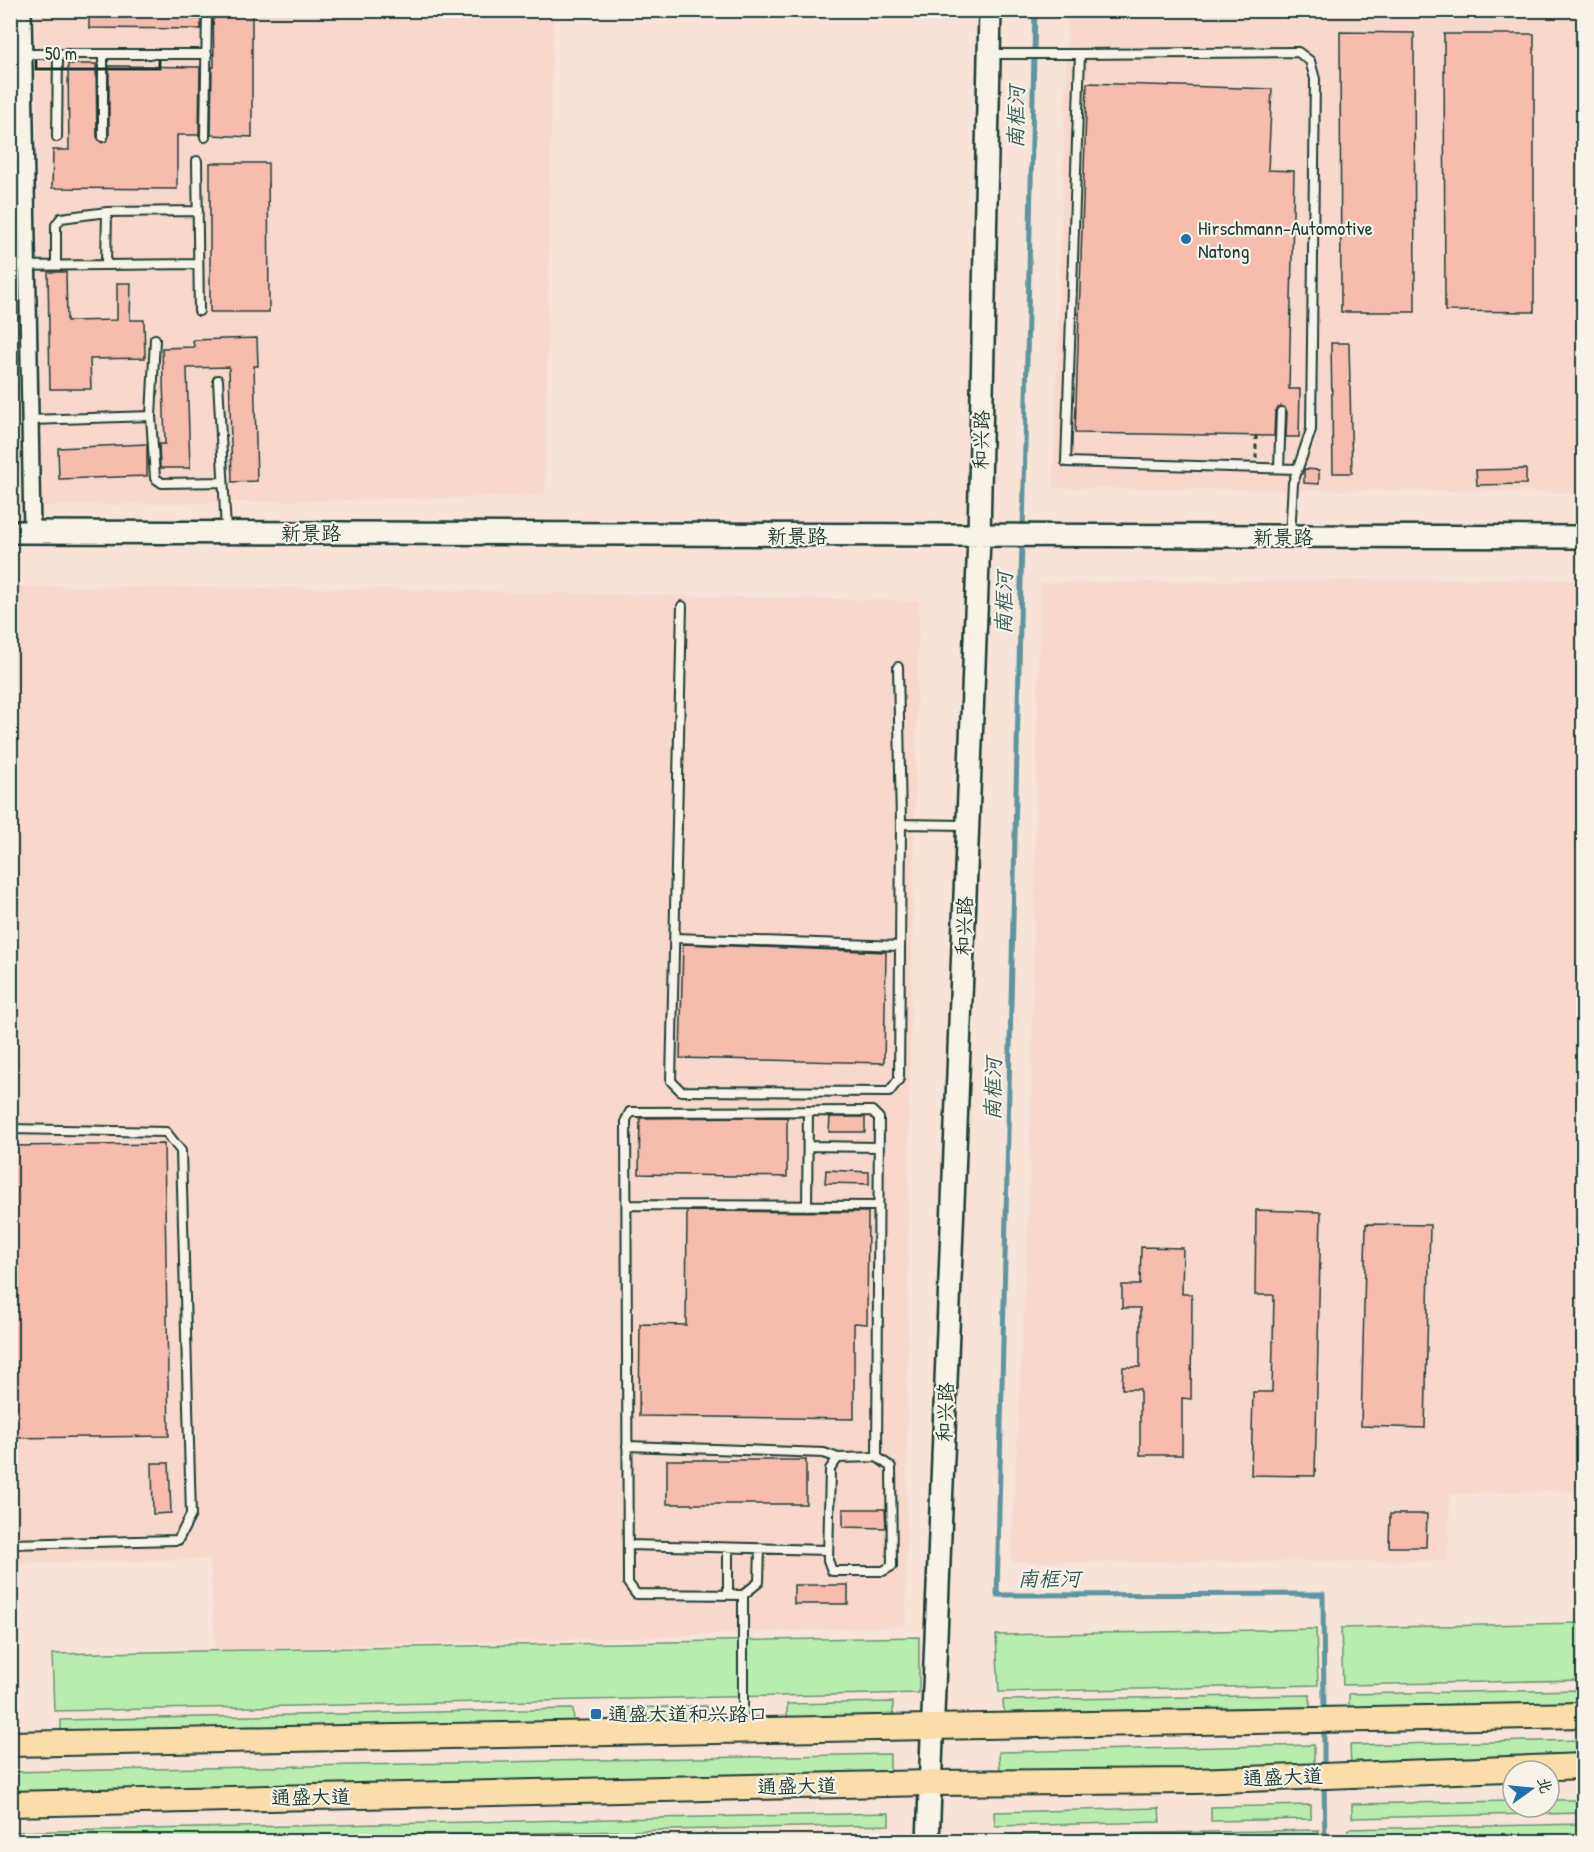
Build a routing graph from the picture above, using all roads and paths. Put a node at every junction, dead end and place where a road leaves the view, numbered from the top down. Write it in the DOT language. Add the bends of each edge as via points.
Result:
graph roads {
  1 [pos="23,10"];
  2 [pos="207,10"];
  3 [pos="990,10"];
  4 [pos="24,54"];
  5 [pos="58,54"];
  6 [pos="103,54"];
  7 [pos="207,54"];
  8 [pos="989,54"];
  9 [pos="1080,54"];
  10 [pos="17,79"];
  11 [pos="57,137"];
  12 [pos="103,137"];
  13 [pos="205,137"];
  14 [pos="197,161"];
  15 [pos="198,211"];
  16 [pos="107,212"];
  17 [pos="198,264"];
  18 [pos="106,265"];
  19 [pos="10,266"];
  20 [pos="28,266"];
  21 [pos="56,266"];
  22 [pos="199,311"];
  23 [pos="155,339"];
  24 [pos="218,380"];
  25 [pos="1281,412"];
  26 [pos="151,416"];
  27 [pos="30,420"];
  28 [pos="1256,436"];
  29 [pos="1255,468"];
  30 [pos="1279,468"];
  31 [pos="1297,469"];
  32 [pos="223,482"];
  33 [pos="10,532"];
  34 [pos="32,532"];
  35 [pos="226,532"];
  36 [pos="979,537"];
  37 [pos="1290,537"];
  38 [pos="1584,537"];
  39 [pos="682,606"];
  40 [pos="898,667"];
  41 [pos="901,824"];
  42 [pos="968,825"];
  43 [pos="675,938"];
  44 [pos="900,946"];
  45 [pos="808,1111"];
  46 [pos="10,1129"];
  47 [pos="808,1146"];
  48 [pos="878,1147"];
  49 [pos="627,1205"];
  50 [pos="807,1206"];
  51 [pos="878,1206"];
  52 [pos="627,1446"];
  53 [pos="878,1457"];
  54 [pos="838,1458"];
  55 [pos="10,1544"];
  56 [pos="628,1545"];
  57 [pos="728,1548"];
  58 [pos="760,1548"];
  59 [pos="828,1550"];
  60 [pos="728,1595"];
  61 [pos="743,1595"];
  62 [pos="1584,1715"];
  63 [pos="932,1726"];
  64 [pos="743,1730"];
  65 [pos="10,1744"];
  66 [pos="1584,1766"];
  67 [pos="929,1784"];
  68 [pos="10,1804"];
  69 [pos="928,1842"];
  1 -- 4 [label="street"];
  2 -- 7 [label="lane"];
  3 -- 8 [label="street, 和兴路"];
  4 -- 5 [label="lane"];
  4 -- 10 [label="street"];
  5 -- 6 [label="lane"];
  5 -- 11 [label="lane"];
  6 -- 7 [label="lane"];
  6 -- 12 [label="lane"];
  7 -- 13 [label="lane"];
  8 -- 9 [label="lane"];
  8 -- 36 [label="street, 和兴路"];
  9 -- 29 [label="lane" via="1066,462"];
  9 -- 31 [label="lane" via="1298,52 1310,62 1316,79 1311,430"];
  10 -- 20 [label="street"];
  14 -- 15 [label="lane"];
  15 -- 16 [label="lane"];
  15 -- 17 [label="lane"];
  16 -- 18 [label="lane"];
  16 -- 21 [label="lane" via="60,218 56,225"];
  17 -- 18 [label="lane"];
  17 -- 22 [label="lane"];
  18 -- 21 [label="lane"];
  19 -- 20 [label="lane"];
  20 -- 21 [label="lane"];
  20 -- 27 [label="street"];
  23 -- 26 [label="lane"];
  24 -- 32 [label="lane"];
  25 -- 30 [label="lane"];
  26 -- 27 [label="lane"];
  26 -- 32 [label="lane" via="155,478 162,483"];
  27 -- 34 [label="street"];
  28 -- 29 [label="path"];
  29 -- 30 [label="lane"];
  30 -- 31 [label="lane"];
  31 -- 37 [label="lane"];
  32 -- 35 [label="lane"];
  33 -- 34 [label="street, 新景路"];
  34 -- 35 [label="street, 新景路"];
  35 -- 36 [label="street, 新景路"];
  36 -- 37 [label="street, 新景路"];
  36 -- 42 [label="street, 和兴路"];
  37 -- 38 [label="street, 新景路"];
  39 -- 43 [label="lane"];
  40 -- 41 [label="lane"];
  41 -- 42 [label="lane"];
  41 -- 44 [label="lane"];
  42 -- 63 [label="street, 和兴路"];
  43 -- 44 [label="lane"];
  43 -- 44 [label="lane" via="672,1081 681,1091 889,1092 898,1079"];
  45 -- 47 [label="lane"];
  45 -- 48 [label="lane" via="872,1111 879,1118"];
  45 -- 49 [label="lane" via="630,1112 626,1120"];
  46 -- 55 [label="lane" via="166,1132 181,1151 191,1515 178,1540"];
  47 -- 48 [label="lane"];
  47 -- 50 [label="lane"];
  48 -- 51 [label="lane"];
  49 -- 50 [label="lane"];
  49 -- 52 [label="lane"];
  50 -- 51 [label="lane"];
  51 -- 53 [label="lane"];
  52 -- 54 [label="lane" via="824,1453"];
  52 -- 56 [label="lane"];
  53 -- 54 [label="lane"];
  53 -- 59 [label="lane" via="891,1467 892,1566 883,1571 832,1571"];
  54 -- 59 [label="lane" via="830,1469"];
  56 -- 57 [label="lane"];
  56 -- 60 [label="lane" via="628,1583 636,1594"];
  57 -- 58 [label="lane"];
  57 -- 60 [label="lane"];
  58 -- 59 [label="lane"];
  58 -- 61 [label="lane" via="759,1582"];
  60 -- 61 [label="lane"];
  61 -- 64 [label="lane"];
  62 -- 63 [label="main road"];
  63 -- 64 [label="main road"];
  63 -- 67 [label="street, 和兴路"];
  64 -- 65 [label="main road"];
  66 -- 67 [label="main road, 通盛大道" via="1195,1781"];
  67 -- 68 [label="main road, 通盛大道"];
  67 -- 69 [label="street, 和兴路"];
}
